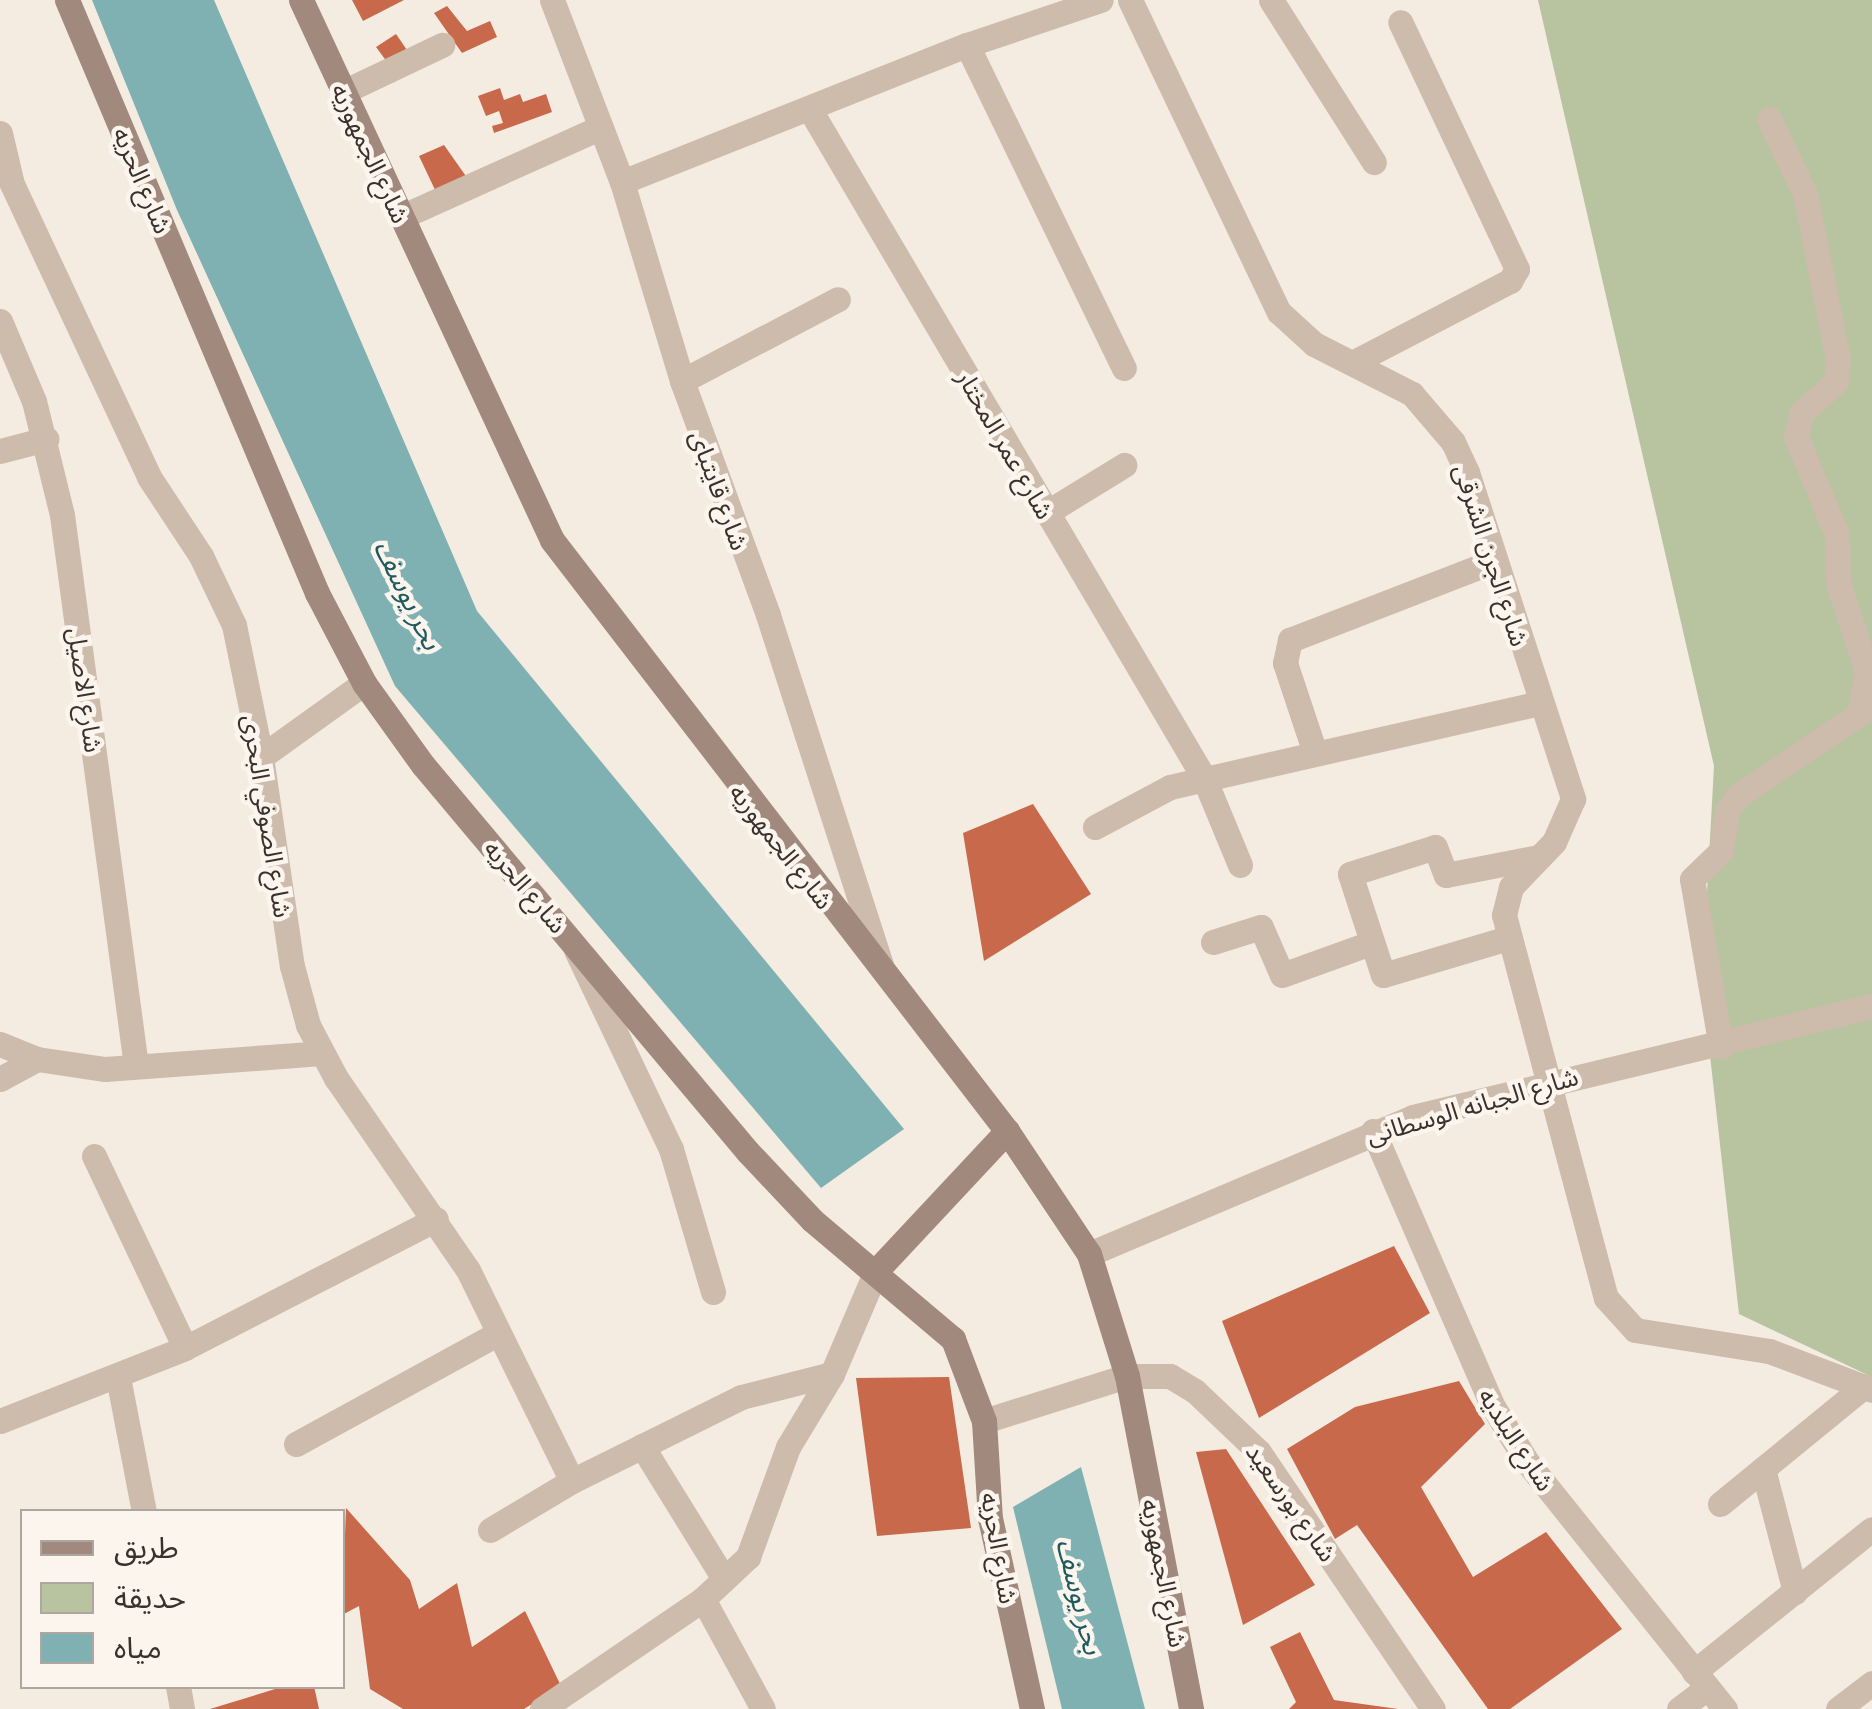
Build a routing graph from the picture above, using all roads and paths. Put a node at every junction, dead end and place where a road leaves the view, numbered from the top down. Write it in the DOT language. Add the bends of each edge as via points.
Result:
graph roads {
  1 [pos="67,0"];
  2 [pos="300,0"];
  3 [pos="552,0"];
  4 [pos="1101,0"];
  5 [pos="1130,0"];
  6 [pos="1271,0"];
  7 [pos="1400,22"];
  8 [pos="967,45"];
  9 [pos="442,46"];
  10 [pos="343,92"];
  11 [pos="810,108"];
  12 [pos="1769,120"];
  13 [pos="601,127"];
  14 [pos="0,133"];
  15 [pos="1374,162"];
  16 [pos="622,182"];
  17 [pos="6,186"];
  18 [pos="401,217"];
  19 [pos="838,298"];
  20 [pos="0,322"];
  21 [pos="1356,362"];
  22 [pos="1124,368"];
  23 [pos="682,381"];
  24 [pos="46,439"];
  25 [pos="0,450"];
  26 [pos="1124,465"];
  27 [pos="1046,513"];
  28 [pos="1494,561"];
  29 [pos="364,683"];
  30 [pos="1540,703"];
  31 [pos="1314,754"];
  32 [pos="261,757"];
  33 [pos="1204,778"];
  34 [pos="1095,828"];
  35 [pos="1539,857"];
  36 [pos="1240,865"];
  37 [pos="1508,938"];
  38 [pos="572,940"];
  39 [pos="1213,942"];
  40 [pos="1371,943"];
  41 [pos="886,980"];
  42 [pos="1872,1006"];
  43 [pos="0,1044"];
  44 [pos="1721,1047"];
  45 [pos="321,1053"];
  46 [pos="37,1058"];
  47 [pos="136,1066"];
  48 [pos="1552,1079"];
  49 [pos="0,1080"];
  50 [pos="1373,1130"];
  51 [pos="1007,1131"];
  52 [pos="94,1156"];
  53 [pos="436,1219"];
  54 [pos="1088,1254"];
  55 [pos="876,1272"];
  56 [pos="713,1292"];
  57 [pos="499,1332"];
  58 [pos="185,1348"];
  59 [pos="832,1374"];
  60 [pos="1128,1376"];
  61 [pos="118,1377"];
  62 [pos="1868,1388"];
  63 [pos="984,1420"];
  64 [pos="0,1421"];
  65 [pos="296,1444"];
  66 [pos="642,1446"];
  67 [pos="1763,1469"];
  68 [pos="572,1480"];
  69 [pos="1720,1504"];
  70 [pos="143,1509"];
  71 [pos="1872,1529"];
  72 [pos="490,1530"];
  73 [pos="724,1579"];
  74 [pos="1795,1592"];
  75 [pos="703,1599"];
  76 [pos="1700,1680"];
  77 [pos="1872,1683"];
  78 [pos="542,1709"];
  79 [pos="762,1709"];
  80 [pos="1032,1709"];
  81 [pos="1191,1709"];
  82 [pos="1433,1709"];
  83 [pos="1680,1709"];
  84 [pos="1724,1709"];
  85 [pos="1838,1709"];
  1 -- 29 [label="street, شارع الحريه" via="317,593"];
  2 -- 10 [label="street, شارع الجمهوريه"];
  3 -- 13 [label="street, شارع قايتباى"];
  4 -- 8 [label="street"];
  5 -- 21 [label="street, شارع الجرن الشرقى" via="1279,312 1314,344"];
  6 -- 15 [label="street"];
  7 -- 21 [label="street" via="1518,269 1510,281"];
  8 -- 11 [label="street"];
  8 -- 22 [label="street"];
  9 -- 10 [label="street"];
  10 -- 18 [label="street, شارع الجمهوريه"];
  11 -- 16 [label="street"];
  11 -- 27 [label="street, شارع عمر المختار"];
  12 -- 44 [label="street" via="1805,194 1838,360 1836,382 1802,413 1796,437 1837,535 1838,583 1867,671 1859,714 1739,795 1727,810 1721,850 1692,879"];
  13 -- 16 [label="street, شارع قايتباى"];
  13 -- 18 [label="street"];
  14 -- 17 [label="street, شارع الصوفي البحرى"];
  16 -- 23 [label="street, شارع قايتباى"];
  17 -- 32 [label="street, شارع الصوفي البحرى" via="149,477 220,590 234,625"];
  18 -- 41 [label="street, شارع الجمهوريه" via="552,540"];
  19 -- 23 [label="street"];
  20 -- 24 [label="street, شارع الاصيل"];
  21 -- 28 [label="street, شارع الجرن الشرقى" via="1412,394 1453,442"];
  23 -- 41 [label="street, شارع قايتباى" via="768,615"];
  24 -- 25 [label="street"];
  24 -- 47 [label="street, شارع الاصيل" via="62,515"];
  26 -- 27 [label="street"];
  27 -- 33 [label="street, شارع عمر المختار"];
  28 -- 30 [label="street, شارع الجرن الشرقى"];
  28 -- 31 [label="street" via="1290,640 1285,663"];
  29 -- 32 [label="street"];
  29 -- 38 [label="street, شارع الحريه"];
  30 -- 31 [label="street"];
  30 -- 35 [label="street, شارع الجرن الشرقى" via="1573,800 1567,820"];
  31 -- 33 [label="street"];
  32 -- 45 [label="street, شارع الصوفي البحرى" via="292,966"];
  33 -- 34 [label="street" via="1141,799"];
  33 -- 36 [label="street, شارع عمر المختار"];
  35 -- 37 [label="street, شارع الجرن الشرقى" via="1505,898"];
  35 -- 40 [label="street" via="1446,875 1435,846 1350,874"];
  37 -- 40 [label="street" via="1385,976"];
  37 -- 48 [label="street, شارع الجرن الشرقى"];
  38 -- 55 [label="street, شارع الحريه" via="780,1187"];
  38 -- 56 [label="street" via="607,1027 671,1150"];
  39 -- 40 [label="street" via="1261,927 1282,975"];
  41 -- 51 [label="street, شارع الجمهوريه"];
  42 -- 44 [label="street, شارع الجبانه الوسطانى"];
  43 -- 46 [label="street"];
  44 -- 48 [label="street, شارع الجبانه الوسطانى"];
  45 -- 47 [label="street"];
  45 -- 53 [label="street, شارع الصوفي البحرى"];
  46 -- 47 [label="street" via="105,1070"];
  46 -- 49 [label="street"];
  48 -- 50 [label="street, شارع الجبانه الوسطانى"];
  48 -- 62 [label="street, شارع الجرن الشرقى" via="1606,1298 1618,1317 1653,1336 1769,1351"];
  50 -- 54 [label="street, شارع الجبانه الوسطانى"];
  50 -- 76 [label="street, شارع البلديه" via="1492,1405 1527,1462"];
  51 -- 54 [label="street, شارع الجمهوريه"];
  51 -- 55 [label="street"];
  52 -- 58 [label="street"];
  53 -- 57 [label="street, شارع الصوفي البحرى"];
  53 -- 58 [label="street"];
  54 -- 60 [label="street, شارع الجمهوريه"];
  55 -- 59 [label="street"];
  55 -- 63 [label="street, شارع الحريه" via="953,1339"];
  57 -- 65 [label="street"];
  57 -- 68 [label="street, شارع الصوفي البحرى"];
  58 -- 61 [label="street"];
  59 -- 66 [label="street" via="741,1397"];
  59 -- 73 [label="street" via="788,1448 748,1557"];
  60 -- 63 [label="street, شارع بورسعيد"];
  60 -- 81 [label="street, شارع الجمهوريه"];
  60 -- 82 [label="street, شارع بورسعيد" via="1170,1376 1240,1430"];
  61 -- 64 [label="street"];
  61 -- 70 [label="street"];
  62 -- 67 [label="street"];
  63 -- 80 [label="street, شارع الحريه" via="990,1518"];
  66 -- 68 [label="street"];
  66 -- 73 [label="street"];
  67 -- 69 [label="street"];
  67 -- 74 [label="street"];
  68 -- 72 [label="street"];
  71 -- 74 [label="street"];
  73 -- 75 [label="street"];
  74 -- 76 [label="street"];
  75 -- 78 [label="street"];
  75 -- 79 [label="street"];
  76 -- 83 [label="street"];
  76 -- 84 [label="street, شارع البلديه"];
  77 -- 85 [label="street"];
}
